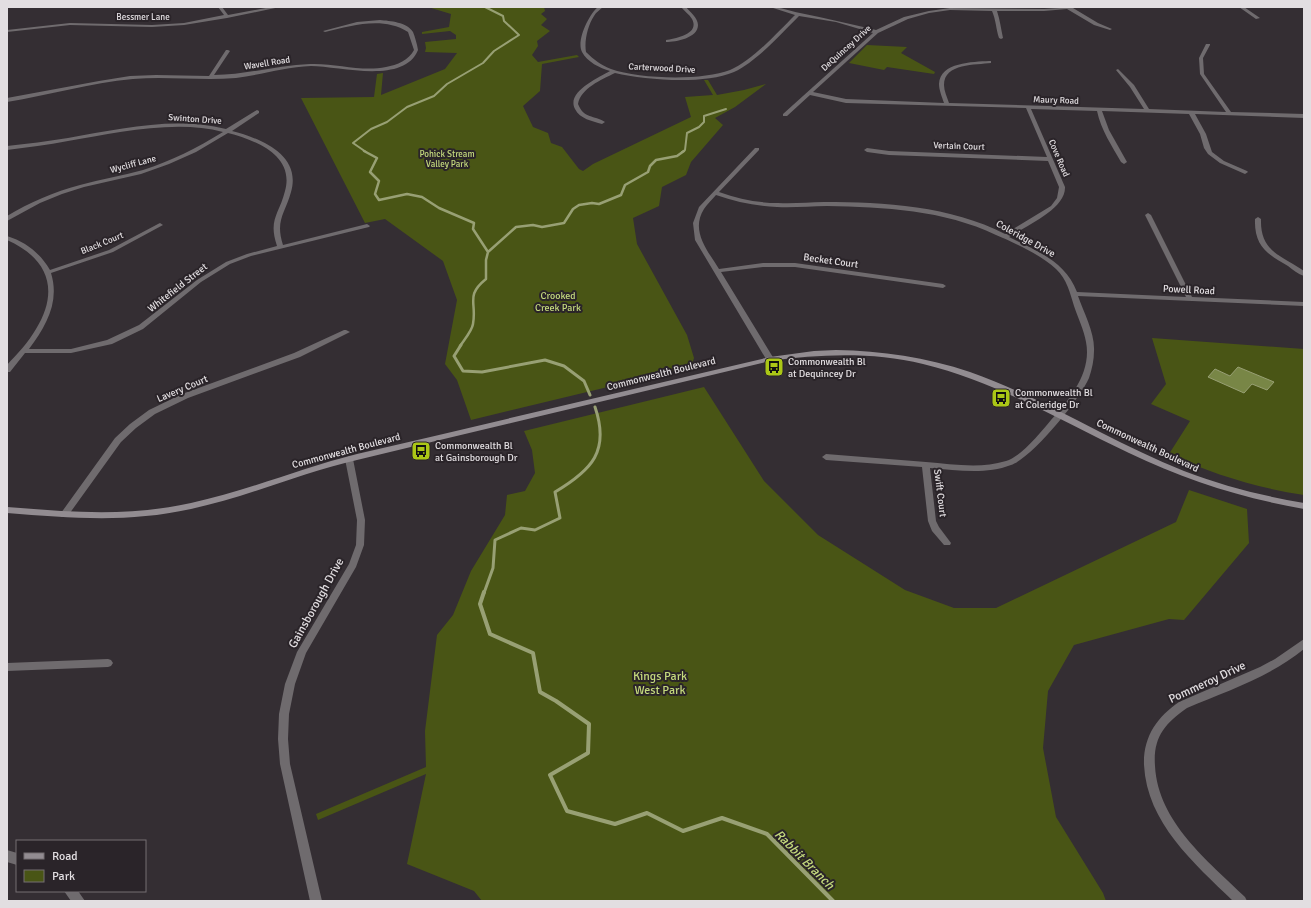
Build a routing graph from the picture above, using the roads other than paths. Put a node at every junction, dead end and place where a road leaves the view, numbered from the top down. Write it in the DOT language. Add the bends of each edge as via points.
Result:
graph roads {
  1 [pos="220,7"];
  2 [pos="278,7"];
  3 [pos="602,7"];
  4 [pos="683,7"];
  5 [pos="772,7"];
  6 [pos="1071,7"];
  7 [pos="1241,7"];
  8 [pos="994,9"];
  9 [pos="798,14"];
  10 [pos="227,17"];
  11 [pos="1258,18"];
  12 [pos="1110,29"];
  13 [pos="7,31"];
  14 [pos="325,31"];
  15 [pos="876,32"];
  16 [pos="1001,38"];
  17 [pos="668,41"];
  18 [pos="1208,45"];
  19 [pos="228,51"];
  20 [pos="989,62"];
  21 [pos="1118,70"];
  22 [pos="614,71"];
  23 [pos="210,77"];
  24 [pos="809,94"];
  25 [pos="7,100"];
  26 [pos="947,104"];
  27 [pos="1028,107"];
  28 [pos="1099,109"];
  29 [pos="1147,110"];
  30 [pos="257,112"];
  31 [pos="1191,112"];
  32 [pos="1230,114"];
  33 [pos="785,115"];
  34 [pos="1304,116"];
  35 [pos="602,122"];
  36 [pos="228,131"];
  37 [pos="7,148"];
  38 [pos="757,149"];
  39 [pos="867,150"];
  40 [pos="1050,159"];
  41 [pos="1124,162"];
  42 [pos="1245,172"];
  43 [pos="715,193"];
  44 [pos="1148,216"];
  45 [pos="7,219"];
  46 [pos="1258,219"];
  47 [pos="160,225"];
  48 [pos="367,226"];
  49 [pos="1006,236"];
  50 [pos="7,238"];
  51 [pos="280,247"];
  52 [pos="49,272"];
  53 [pos="717,272"];
  54 [pos="1304,274"];
  55 [pos="943,286"];
  56 [pos="1073,294"];
  57 [pos="1190,299"];
  58 [pos="1304,304"];
  59 [pos="346,332"];
  60 [pos="23,351"];
  61 [pos="770,359"];
  62 [pos="7,370"];
  63 [pos="1058,415"];
  64 [pos="826,458"];
  65 [pos="349,459"];
  66 [pos="926,466"];
  67 [pos="1304,506"];
  68 [pos="7,510"];
  69 [pos="64,515"];
  70 [pos="947,543"];
  71 [pos="1304,643"];
  72 [pos="108,663"];
  73 [pos="7,667"];
  74 [pos="71,892"];
  75 [pos="80,901"];
  76 [pos="316,901"];
  77 [pos="1241,901"];
  1 -- 10 [label="street"];
  2 -- 10 [label="street, Bessmer Lane"];
  3 -- 22 [label="street, Carterwood Drive" via="588,21 583,49 593,62"];
  4 -- 17 [label="street" via="695,17 696,28 686,37"];
  5 -- 9 [label="street"];
  6 -- 8 [label="street, DeQuincey Drive" via="1044,10"];
  6 -- 12 [label="street" via="1096,24"];
  7 -- 11 [label="street"];
  8 -- 15 [label="street, DeQuincey Drive" via="929,12 906,18"];
  8 -- 16 [label="street"];
  9 -- 15 [label="street"];
  9 -- 22 [label="street, Carterwood Drive" via="743,64 727,72 707,77 684,78 642,76"];
  10 -- 13 [label="street, Bessmer Lane" via="171,26 70,24"];
  14 -- 23 [label="street, Wavell Road" via="362,23 395,24 410,31 416,50 405,62 379,70 309,65 244,75"];
  15 -- 24 [label="street, DeQuincey Drive"];
  18 -- 32 [label="street" via="1201,58 1202,74"];
  19 -- 23 [label="street"];
  20 -- 26 [label="street" via="963,65 946,74 942,83"];
  21 -- 29 [label="street"];
  22 -- 35 [label="street" via="579,93 575,100 576,109 583,116"];
  23 -- 25 [label="street, Wavell Road" via="163,76 94,82"];
  24 -- 26 [label="street, Maury Road" via="846,101"];
  24 -- 33 [label="street, DeQuincey Drive"];
  26 -- 27 [label="street, Maury Road"];
  27 -- 28 [label="street, Maury Road"];
  27 -- 40 [label="street, Cove Road"];
  28 -- 29 [label="street, Maury Road"];
  28 -- 41 [label="street" via="1105,129"];
  29 -- 31 [label="street, Maury Road"];
  30 -- 36 [label="street, Wycliff Lane"];
  31 -- 32 [label="street, Maury Road"];
  31 -- 42 [label="street" via="1210,153 1222,162"];
  32 -- 34 [label="street, Maury Road"];
  36 -- 37 [label="street, Swinton Drive" via="191,126 154,126"];
  36 -- 45 [label="street, Wycliff Lane" via="174,161 62,192 32,204"];
  36 -- 51 [label="street, Swinton Drive" via="264,144 278,154 286,166 290,185 275,228"];
  38 -- 43 [label="street"];
  39 -- 40 [label="street, Vertain Court"];
  40 -- 49 [label="street, Cove Road" via="1062,190 1059,202"];
  43 -- 49 [label="street, Coleridge Drive" via="764,205 826,204 919,210 962,219"];
  43 -- 53 [label="street" via="700,210 695,226 698,240"];
  44 -- 57 [label="street"];
  46 -- 54 [label="street" via="1258,237 1264,246 1280,260"];
  47 -- 52 [label="street, Black Court" via="111,251"];
  48 -- 51 [label="street, Whitefield Street"];
  49 -- 56 [label="street, Coleridge Drive" via="1057,267 1066,278"];
  50 -- 52 [label="street" via="28,248 39,257"];
  51 -- 60 [label="street, Whitefield Street" via="249,255 217,269 155,317 121,338 71,351"];
  52 -- 60 [label="street" via="52,288 50,307 42,324"];
  53 -- 55 [label="street, Becket Court" via="763,265 795,265"];
  53 -- 61 [label="street"];
  56 -- 57 [label="street, Powell Road"];
  56 -- 63 [label="street, Coleridge Drive" via="1089,337 1091,361 1083,384"];
  57 -- 58 [label="street, Powell Road"];
  59 -- 69 [label="street, Lavery Court" via="297,355 185,396 152,412 118,440"];
  60 -- 62 [label="street"];
  61 -- 63 [label="street, Commonwealth Boulevard" via="835,352 874,353 910,358 975,377"];
  61 -- 65 [label="street, Commonwealth Boulevard"];
  63 -- 66 [label="street, Coleridge Drive" via="1026,452 1010,463 981,469"];
  63 -- 67 [label="street, Commonwealth Boulevard" via="1201,481 1248,496"];
  64 -- 66 [label="street, Coleridge Drive"];
  65 -- 69 [label="street, Commonwealth Boulevard" via="184,508 129,515"];
  65 -- 76 [label="street, Gainsborough Drive" via="361,520 360,545 353,565 302,652 290,684 284,714 285,764"];
  66 -- 70 [label="street, Swift Court" via="932,521 935,529"];
  68 -- 69 [label="street, Commonwealth Boulevard"];
  71 -- 77 [label="street, Pommeroy Drive" via="1267,668 1172,712 1158,728 1150,749 1151,780 1166,818 1194,854"];
  72 -- 73 [label="street"];
  74 -- 75 [label="street"];
}
